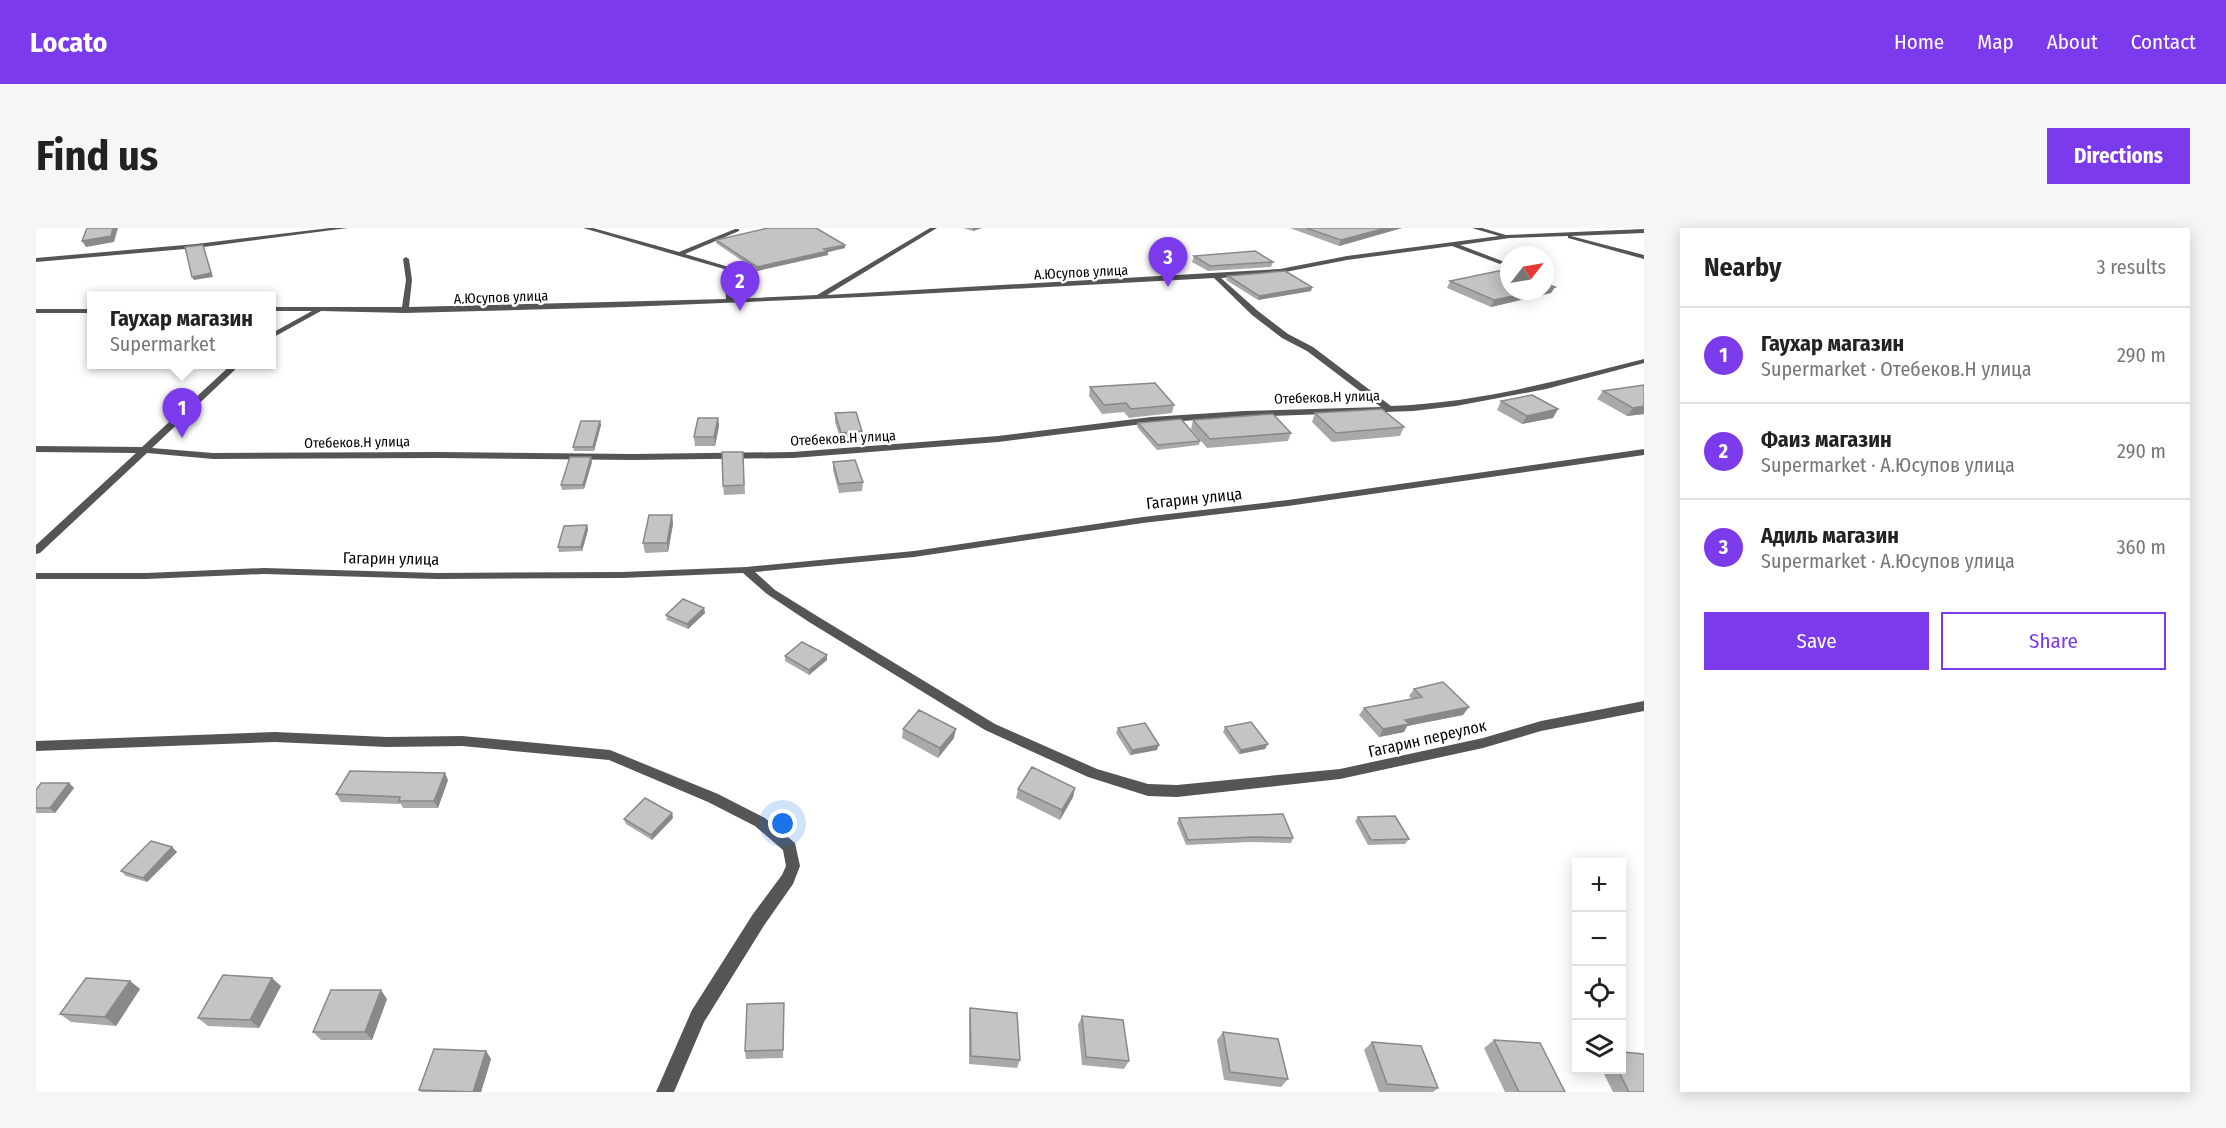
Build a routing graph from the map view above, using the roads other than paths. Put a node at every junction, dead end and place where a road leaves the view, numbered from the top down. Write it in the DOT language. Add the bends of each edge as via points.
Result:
graph roads {
  1 [pos="345,228"];
  2 [pos="586,228"];
  3 [pos="934,228"];
  4 [pos="1475,228"];
  5 [pos="737,230"];
  6 [pos="1643,231"];
  7 [pos="1557,233"];
  8 [pos="1510,236"];
  9 [pos="1452,244"];
  10 [pos="1625,252"];
  11 [pos="678,255"];
  12 [pos="1644,257"];
  13 [pos="406,259"];
  14 [pos="36,260"];
  15 [pos="1500,262"];
  16 [pos="1216,276"];
  17 [pos="817,298"];
  18 [pos="730,301"];
  19 [pos="276,309"];
  20 [pos="319,310"];
  21 [pos="36,311"];
  22 [pos="87,311"];
  23 [pos="405,311"];
  24 [pos="276,334"];
  25 [pos="1644,361"];
  26 [pos="232,369"];
  27 [pos="1388,408"];
  28 [pos="36,449"];
  29 [pos="145,450"];
  30 [pos="1644,452"];
  31 [pos="36,551"];
  32 [pos="746,570"];
  33 [pos="36,576"];
  34 [pos="1644,706"];
  35 [pos="36,746"];
  36 [pos="665,1092"];
  1 -- 14 [label="street"];
  2 -- 11 [label="street"];
  3 -- 17 [label="street, А.Юсупов улица"];
  4 -- 8 [label="street, А.Юсупов улица"];
  5 -- 11 [label="street"];
  6 -- 7 [label="street, А.Юсупов улица"];
  6 -- 10 [label="street, А.Юсупов улица"];
  7 -- 8 [label="street, А.Юсупов улица"];
  7 -- 10 [label="street, А.Юсупов улица"];
  8 -- 9 [label="street, А.Юсупов улица"];
  9 -- 15 [label="street, А.Юсупов улица"];
  9 -- 16 [label="street, А.Юсупов улица" via="1280,271"];
  10 -- 12 [label="street, А.Юсупов улица"];
  11 -- 18 [label="street" via="727,268"];
  13 -- 23 [label="street" via="409,280"];
  16 -- 17 [label="street, А.Юсупов улица"];
  16 -- 27 [label="street" via="1255,313"];
  17 -- 18 [label="street, А.Юсупов улица"];
  18 -- 23 [label="street, А.Юсупов улица"];
  19 -- 20 [label="street, А.Юсупов улица"];
  20 -- 23 [label="street, А.Юсупов улица"];
  20 -- 24 [label="street"];
  21 -- 22 [label="street"];
  25 -- 27 [label="street, Отебеков.Н улица" via="1494,398"];
  26 -- 29 [label="street"];
  27 -- 29 [label="street, Отебеков.Н улица" via="1150,420 940,445 793,455 213,456"];
  28 -- 29 [label="street, Отебеков.Н улица"];
  29 -- 31 [label="street"];
  30 -- 32 [label="street, Гагарин улица" via="914,554"];
  32 -- 33 [label="street, Гагарин улица" via="610,575 264,571"];
  32 -- 34 [label="street, Гагарин переулок" via="771,592 990,727 1093,774 1148,790 1177,791 1340,774"];
  35 -- 36 [label="street" via="275,737 462,741 539,747 609,756 713,798 760,822 790,847 793,867 698,1016"];
}
